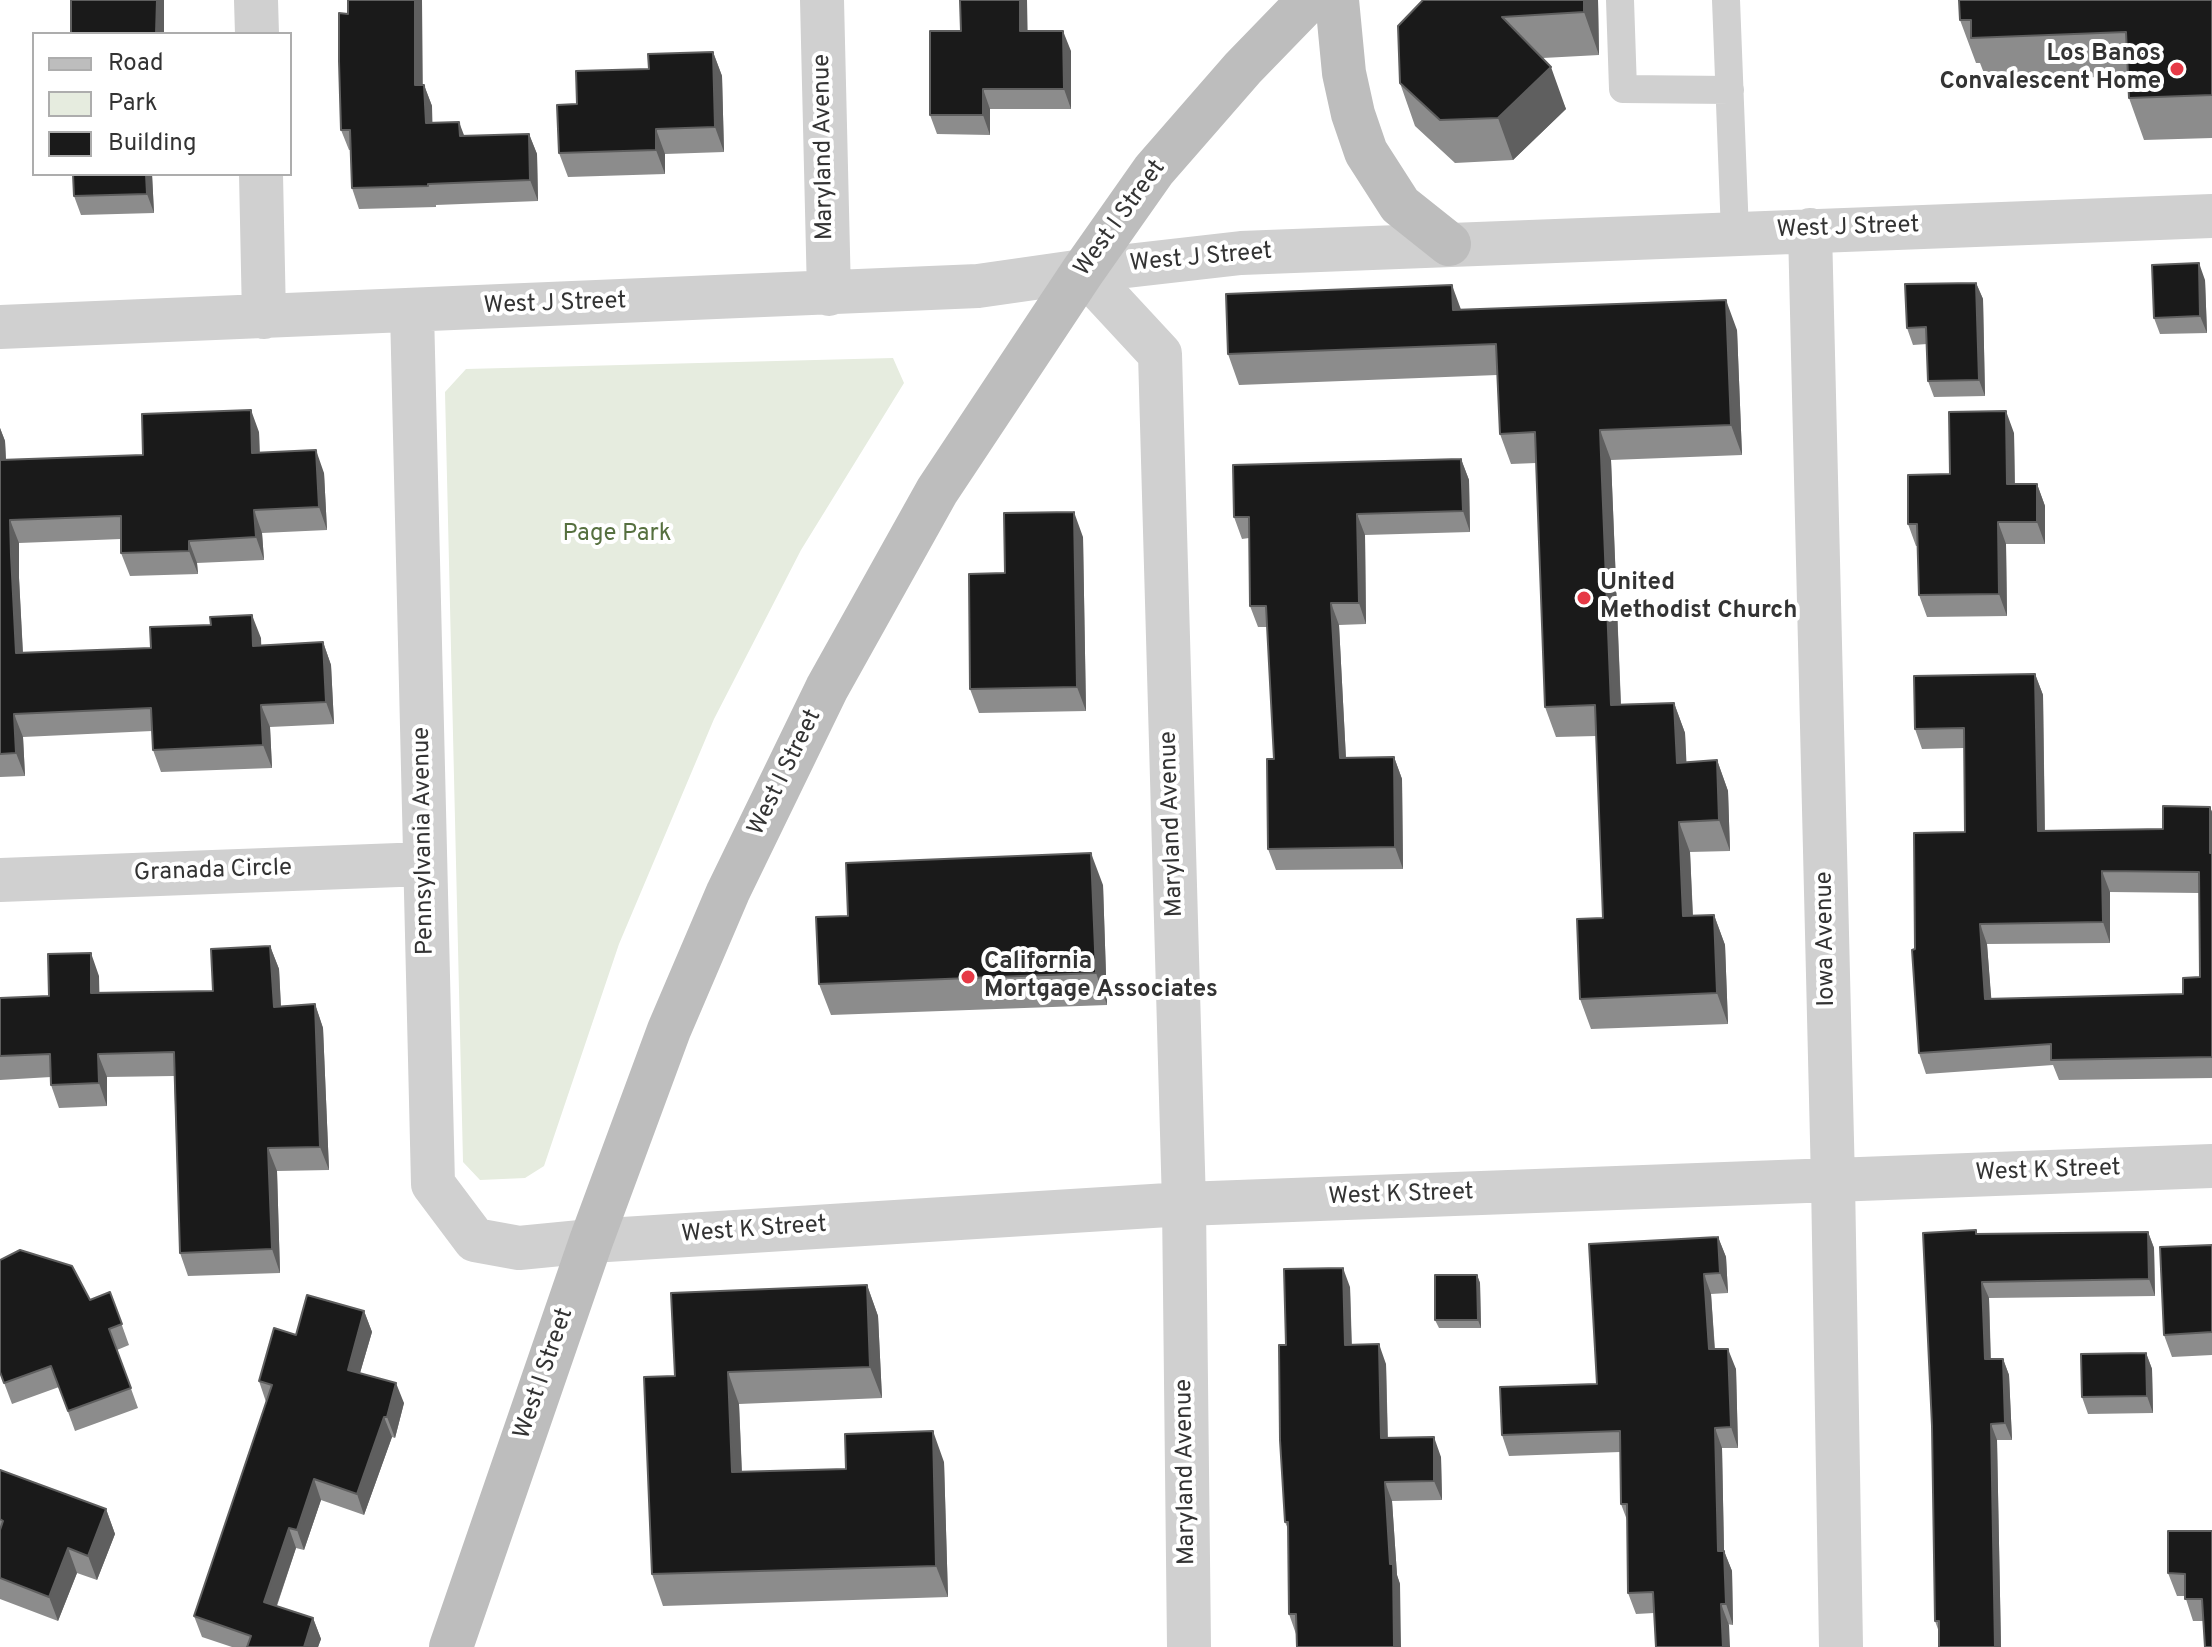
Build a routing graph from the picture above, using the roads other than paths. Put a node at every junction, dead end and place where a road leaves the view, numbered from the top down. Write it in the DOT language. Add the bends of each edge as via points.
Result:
graph roads {
  1 [pos="256,0"];
  2 [pos="822,0"];
  3 [pos="1309,0"];
  4 [pos="1337,0"];
  5 [pos="1620,0"];
  6 [pos="1726,0"];
  7 [pos="257,32"];
  8 [pos="1730,90"];
  9 [pos="261,176"];
  10 [pos="2212,216"];
  11 [pos="1810,230"];
  12 [pos="1735,233"];
  13 [pos="1449,244"];
  14 [pos="1083,271"];
  15 [pos="829,294"];
  16 [pos="412,311"];
  17 [pos="264,317"];
  18 [pos="0,327"];
  19 [pos="425,864"];
  20 [pos="0,880"];
  21 [pos="2212,1166"];
  22 [pos="1833,1181"];
  23 [pos="1184,1204"];
  24 [pos="591,1241"];
  25 [pos="451,1647"];
  26 [pos="1189,1647"];
  27 [pos="1841,1647"];
  1 -- 7 [label="street"];
  2 -- 15 [label="street, Maryland Avenue"];
  3 -- 14 [label="street, West I Street" via="1154,170"];
  4 -- 13 [label="street" via="1344,73 1366,152 1400,205"];
  5 -- 8 [label="lane" via="1623,89"];
  6 -- 8 [label="lane"];
  8 -- 12 [label="lane"];
  9 -- 17 [label="street"];
  10 -- 11 [label="street, West J Street"];
  11 -- 12 [label="street, West J Street"];
  11 -- 22 [label="street, Iowa Avenue"];
  12 -- 13 [label="street, West J Street"];
  13 -- 14 [label="street, West J Street" via="1241,253"];
  14 -- 15 [label="street, West J Street" via="978,286"];
  14 -- 23 [label="street, Maryland Avenue" via="1160,354"];
  14 -- 24 [label="street, West I Street" via="937,491 827,688 728,892 675,1016"];
  15 -- 16 [label="street, West J Street"];
  16 -- 17 [label="street, West J Street"];
  16 -- 19 [label="street, Pennsylvania Avenue"];
  17 -- 18 [label="street, West J Street"];
  19 -- 20 [label="street, Granada Circle"];
  19 -- 24 [label="street, Pennsylvania Avenue" via="433,1184 475,1240 519,1248"];
  21 -- 22 [label="street, West K Street"];
  22 -- 23 [label="street, West K Street"];
  22 -- 27 [label="street, Iowa Avenue"];
  23 -- 24 [label="street, West K Street"];
  23 -- 26 [label="street, Maryland Avenue"];
  24 -- 25 [label="street, West I Street"];
}
